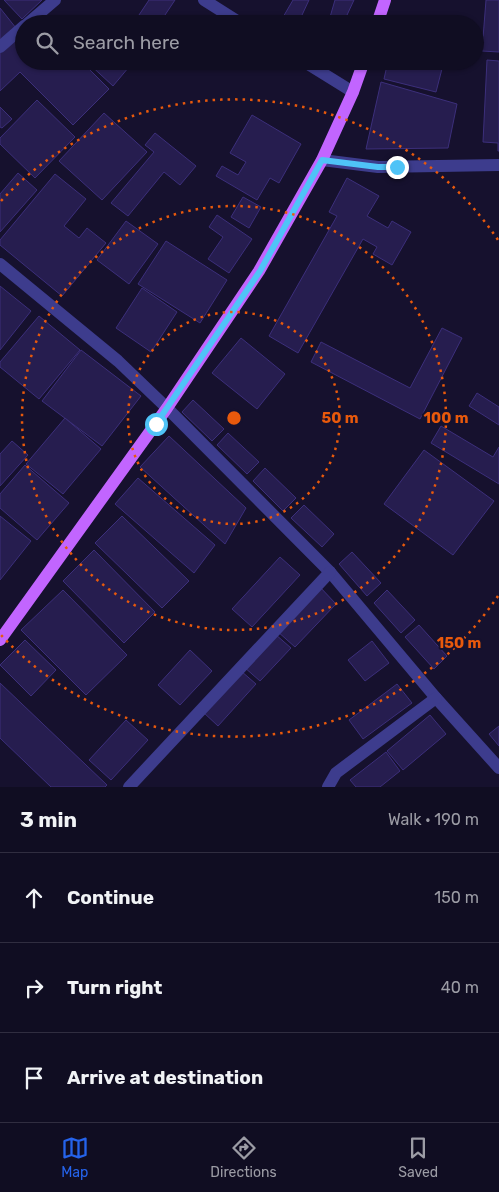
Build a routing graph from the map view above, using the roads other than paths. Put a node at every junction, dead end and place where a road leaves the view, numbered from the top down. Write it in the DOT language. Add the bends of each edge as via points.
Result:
graph roads {
  1 [pos="55,0"];
  2 [pos="204,0"];
  3 [pos="385,0"];
  4 [pos="38,15"];
  5 [pos="228,15"];
  6 [pos="380,15"];
  7 [pos="15,34"];
  8 [pos="0,47"];
  9 [pos="318,70"];
  10 [pos="361,70"];
  11 [pos="353,92"];
  12 [pos="322,160"];
  13 [pos="499,165"];
  14 [pos="0,264"];
  15 [pos="167,408"];
  16 [pos="330,572"];
  17 [pos="0,640"];
  18 [pos="436,698"];
  19 [pos="499,768"];
  20 [pos="129,787"];
  21 [pos="328,787"];
  1 -- 4 [label="street"];
  2 -- 5 [label="street"];
  3 -- 6 [label="main road"];
  7 -- 8 [label="street"];
  9 -- 11 [label="street"];
  10 -- 11 [label="main road"];
  11 -- 12 [label="main road"];
  12 -- 13 [label="street" via="378,167"];
  12 -- 15 [label="main road" via="260,271"];
  14 -- 15 [label="street" via="118,361"];
  15 -- 16 [label="street"];
  15 -- 17 [label="main road"];
  16 -- 18 [label="street"];
  16 -- 20 [label="street"];
  18 -- 19 [label="street"];
  18 -- 21 [label="street" via="336,774"];
}
